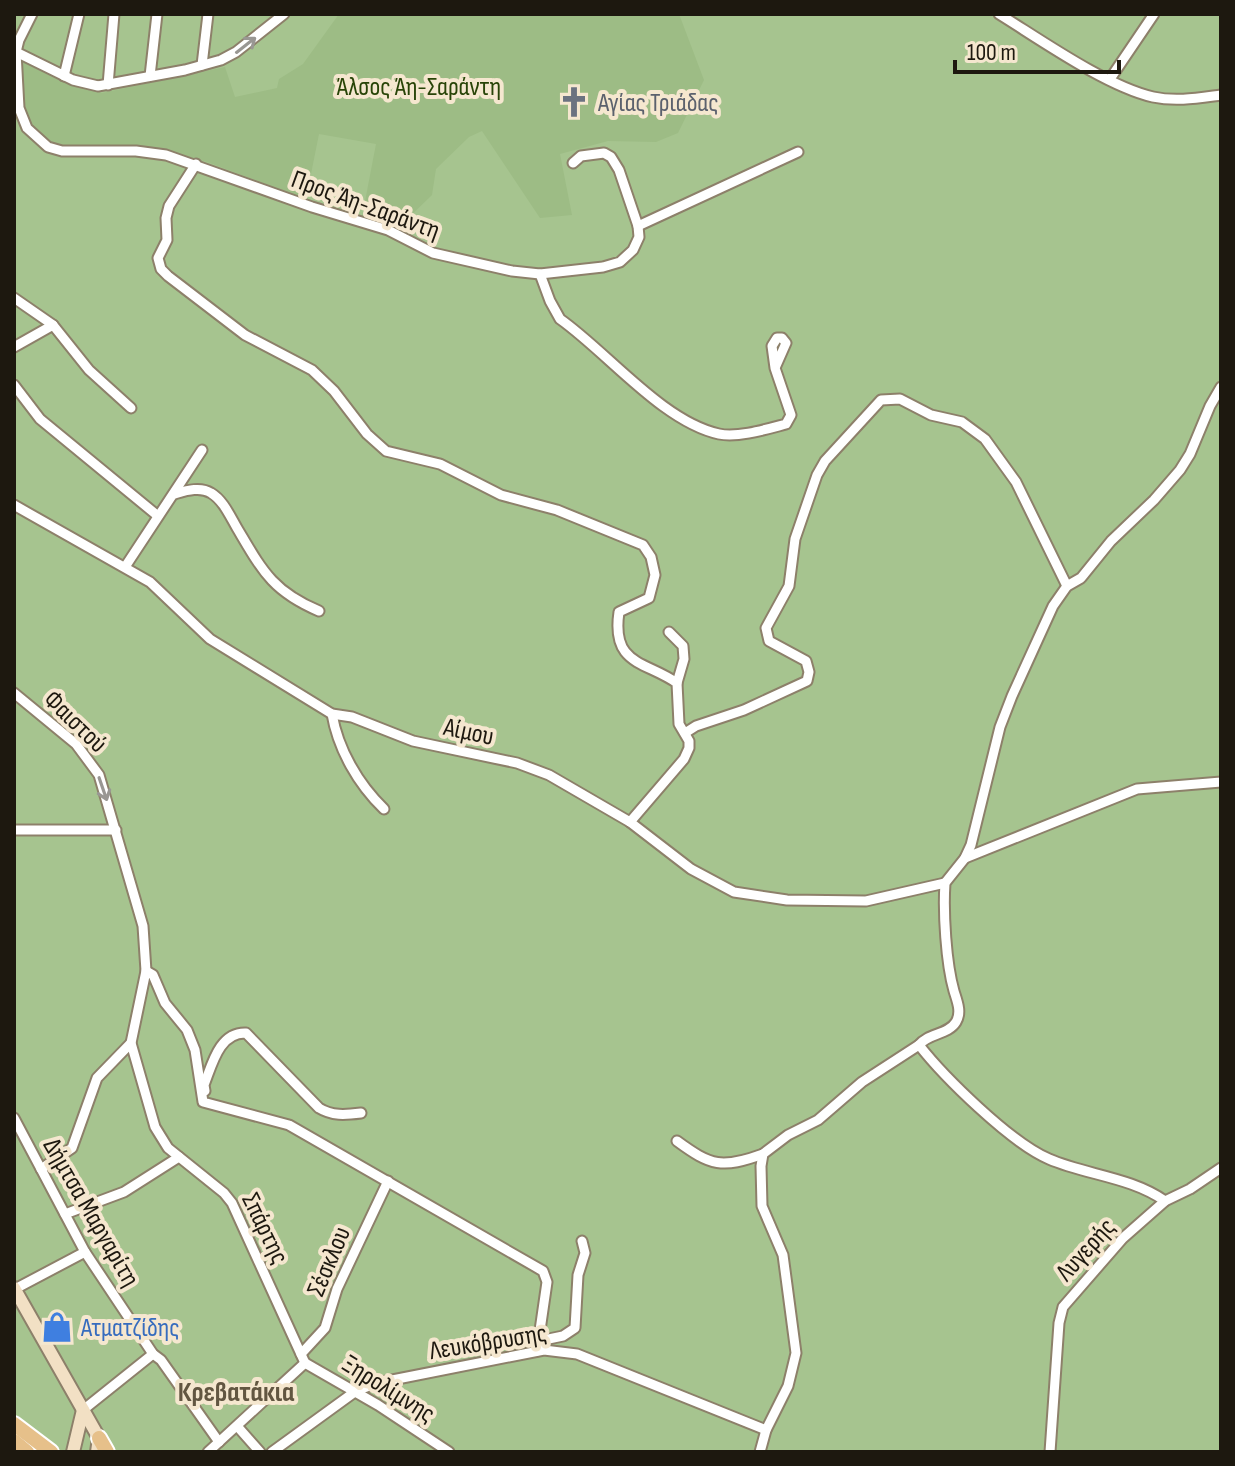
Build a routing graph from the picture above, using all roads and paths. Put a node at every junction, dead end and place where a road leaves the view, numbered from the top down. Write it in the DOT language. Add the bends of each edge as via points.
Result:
graph roads {
  1 [pos="32,14"];
  2 [pos="79,14"];
  3 [pos="114,14"];
  4 [pos="157,14"];
  5 [pos="208,14"];
  6 [pos="284,14"];
  7 [pos="999,14"];
  8 [pos="1154,14"];
  9 [pos="15,51"];
  10 [pos="202,65"];
  11 [pos="64,76"];
  12 [pos="150,76"];
  13 [pos="1110,79"];
  14 [pos="108,85"];
  15 [pos="1221,95"];
  16 [pos="798,152"];
  17 [pos="573,163"];
  18 [pos="196,164"];
  19 [pos="638,226"];
  20 [pos="540,274"];
  21 [pos="14,298"];
  22 [pos="53,325"];
  23 [pos="14,347"];
  24 [pos="775,368"];
  25 [pos="14,385"];
  26 [pos="1221,387"];
  27 [pos="131,408"];
  28 [pos="202,450"];
  29 [pos="174,494"];
  30 [pos="14,505"];
  31 [pos="158,516"];
  32 [pos="125,567"];
  33 [pos="1067,586"];
  34 [pos="319,611"];
  35 [pos="669,632"];
  36 [pos="677,683"];
  37 [pos="14,693"];
  38 [pos="332,714"];
  39 [pos="685,733"];
  40 [pos="1221,782"];
  41 [pos="384,809"];
  42 [pos="630,822"];
  43 [pos="14,830"];
  44 [pos="116,830"];
  45 [pos="965,858"];
  46 [pos="945,883"];
  47 [pos="146,971"];
  48 [pos="131,1043"];
  49 [pos="919,1045"];
  50 [pos="206,1103"];
  51 [pos="361,1113"];
  52 [pos="14,1118"];
  53 [pos="677,1141"];
  54 [pos="763,1154"];
  55 [pos="179,1157"];
  56 [pos="1221,1168"];
  57 [pos="41,1169"];
  58 [pos="388,1181"];
  59 [pos="1165,1201"];
  60 [pos="65,1214"];
  61 [pos="582,1241"];
  62 [pos="85,1252"];
  63 [pos="14,1289"];
  64 [pos="538,1346"];
  65 [pos="153,1354"];
  66 [pos="303,1358"];
  67 [pos="356,1391"];
  68 [pos="83,1410"];
  69 [pos="14,1424"];
  70 [pos="237,1426"];
  71 [pos="766,1430"];
  72 [pos="14,1441"];
  73 [pos="219,1442"];
  74 [pos="98,1445"];
  75 [pos="27,1452"];
  76 [pos="51,1452"];
  77 [pos="73,1452"];
  78 [pos="107,1452"];
  79 [pos="208,1452"];
  80 [pos="260,1452"];
  81 [pos="272,1452"];
  82 [pos="449,1452"];
  83 [pos="760,1452"];
  84 [pos="1050,1452"];
  1 -- 9 [label="street"];
  2 -- 11 [label="street"];
  3 -- 14 [label="street"];
  4 -- 12 [label="street"];
  5 -- 10 [label="street"];
  10 -- 6 [label="street, one-way" via="228,57"];
  7 -- 13 [label="street"];
  8 -- 13 [label="street"];
  9 -- 11 [label="street"];
  9 -- 18 [label="street, Προς Άη-Σαράντη" via="22,118 48,147 151,153"];
  10 -- 12 [label="street"];
  11 -- 14 [label="street"];
  12 -- 14 [label="street"];
  13 -- 15 [label="street" via="1154,97"];
  16 -- 19 [label="street"];
  17 -- 19 [label="street" via="591,153 611,157"];
  18 -- 20 [label="street, Προς Άη-Σαράντη" via="388,230 433,253"];
  18 -- 36 [label="street" via="169,206 167,240 158,258 161,269 245,335 312,370 386,451 440,464 491,491 557,510 643,545 651,557 654,586 649,598 619,612 621,641 632,661"];
  19 -- 20 [label="street, Προς Άη-Σαράντη" via="633,250 620,262"];
  20 -- 24 [label="street" via="560,319 676,415 711,431 728,435 786,424 791,415"];
  21 -- 22 [label="street"];
  22 -- 23 [label="street"];
  22 -- 27 [label="street" via="89,370"];
  25 -- 31 [label="street" via="40,419"];
  26 -- 33 [label="street" via="1175,477 1081,578"];
  28 -- 29 [label="street"];
  29 -- 31 [label="street"];
  29 -- 34 [label="street" via="210,492 279,589"];
  30 -- 32 [label="street, Αίμου"];
  31 -- 32 [label="street"];
  32 -- 38 [label="street, Αίμου" via="164,593 229,653"];
  33 -- 39 [label="street" via="1016,482 985,439 962,422 931,415 900,399 881,400 817,475 795,539 789,586 766,628 769,641 806,661 807,681"];
  33 -- 45 [label="street" via="1045,621 1000,727"];
  35 -- 36 [label="street" via="683,646"];
  36 -- 39 [label="street" via="679,724"];
  37 -- 44 [label="street, Φαιστού, one-way" via="86,755 99,775"];
  38 -- 41 [label="street" via="356,774"];
  38 -- 42 [label="street, Αίμου" via="434,747 535,770"];
  39 -- 42 [label="street" via="689,748 684,759"];
  40 -- 45 [label="street" via="1137,789"];
  42 -- 46 [label="street, Αίμου" via="709,880 734,892 787,900 866,901"];
  43 -- 44 [label="street"];
  44 -- 47 [label="street, Φαιστού" via="143,926"];
  45 -- 46 [label="street"];
  46 -- 49 [label="street" via="949,963 959,1013 951,1028"];
  47 -- 48 [label="street"];
  47 -- 50 [label="street" via="187,1030"];
  48 -- 55 [label="street, Σπάρτης" via="155,1127"];
  48 -- 57 [label="street" via="97,1078 72,1148"];
  49 -- 54 [label="street"];
  49 -- 59 [label="street" via="1030,1149 1143,1188"];
  50 -- 51 [label="street" via="204,1085 218,1051 237,1033 246,1033 319,1108 335,1114"];
  50 -- 58 [label="street" via="289,1125"];
  52 -- 57 [label="street, Δήμτσα Μαργαρίτη"];
  53 -- 54 [label="street" via="714,1163"];
  54 -- 71 [label="street" via="762,1206 783,1255 796,1353 788,1386"];
  55 -- 60 [label="street" via="124,1192"];
  55 -- 66 [label="street, Σπάρτης" via="232,1203"];
  56 -- 59 [label="street, Λυγερής"];
  57 -- 60 [label="street, Δήμτσα Μαργαρίτη"];
  58 -- 64 [label="street" via="543,1271 547,1282"];
  58 -- 66 [label="street, Σέσκλου" via="337,1289 325,1328"];
  59 -- 84 [label="street, Λυγερής" via="1123,1238 1063,1307"];
  60 -- 62 [label="street, Δήμτσα Μαργαρίτη"];
  61 -- 64 [label="street" via="575,1328"];
  62 -- 63 [label="street"];
  62 -- 65 [label="street, Δήμτσα Μαργαρίτη"];
  63 -- 68 [label="main road"];
  64 -- 67 [label="street, Λευκόβρυσης"];
  64 -- 71 [label="street, Λευκόβρυσης" via="577,1354"];
  65 -- 68 [label="street"];
  65 -- 73 [label="street, Δήμτσα Μαργαρίτη"];
  66 -- 67 [label="street, Ξηρολίμνης"];
  66 -- 70 [label="street, Σέσκλου"];
  67 -- 81 [label="street, Λευκόβρυσης"];
  67 -- 82 [label="street, Ξηρολίμνης"];
  68 -- 74 [label="main road"];
  68 -- 77 [label="main road"];
  69 -- 76 [label="main road"];
  70 -- 73 [label="street, Σέσκλου"];
  70 -- 80 [label="street"];
  71 -- 83 [label="street"];
  72 -- 75 [label="main road"];
  73 -- 79 [label="street, Σέσκλου"];
  74 -- 78 [label="main road"];
}
